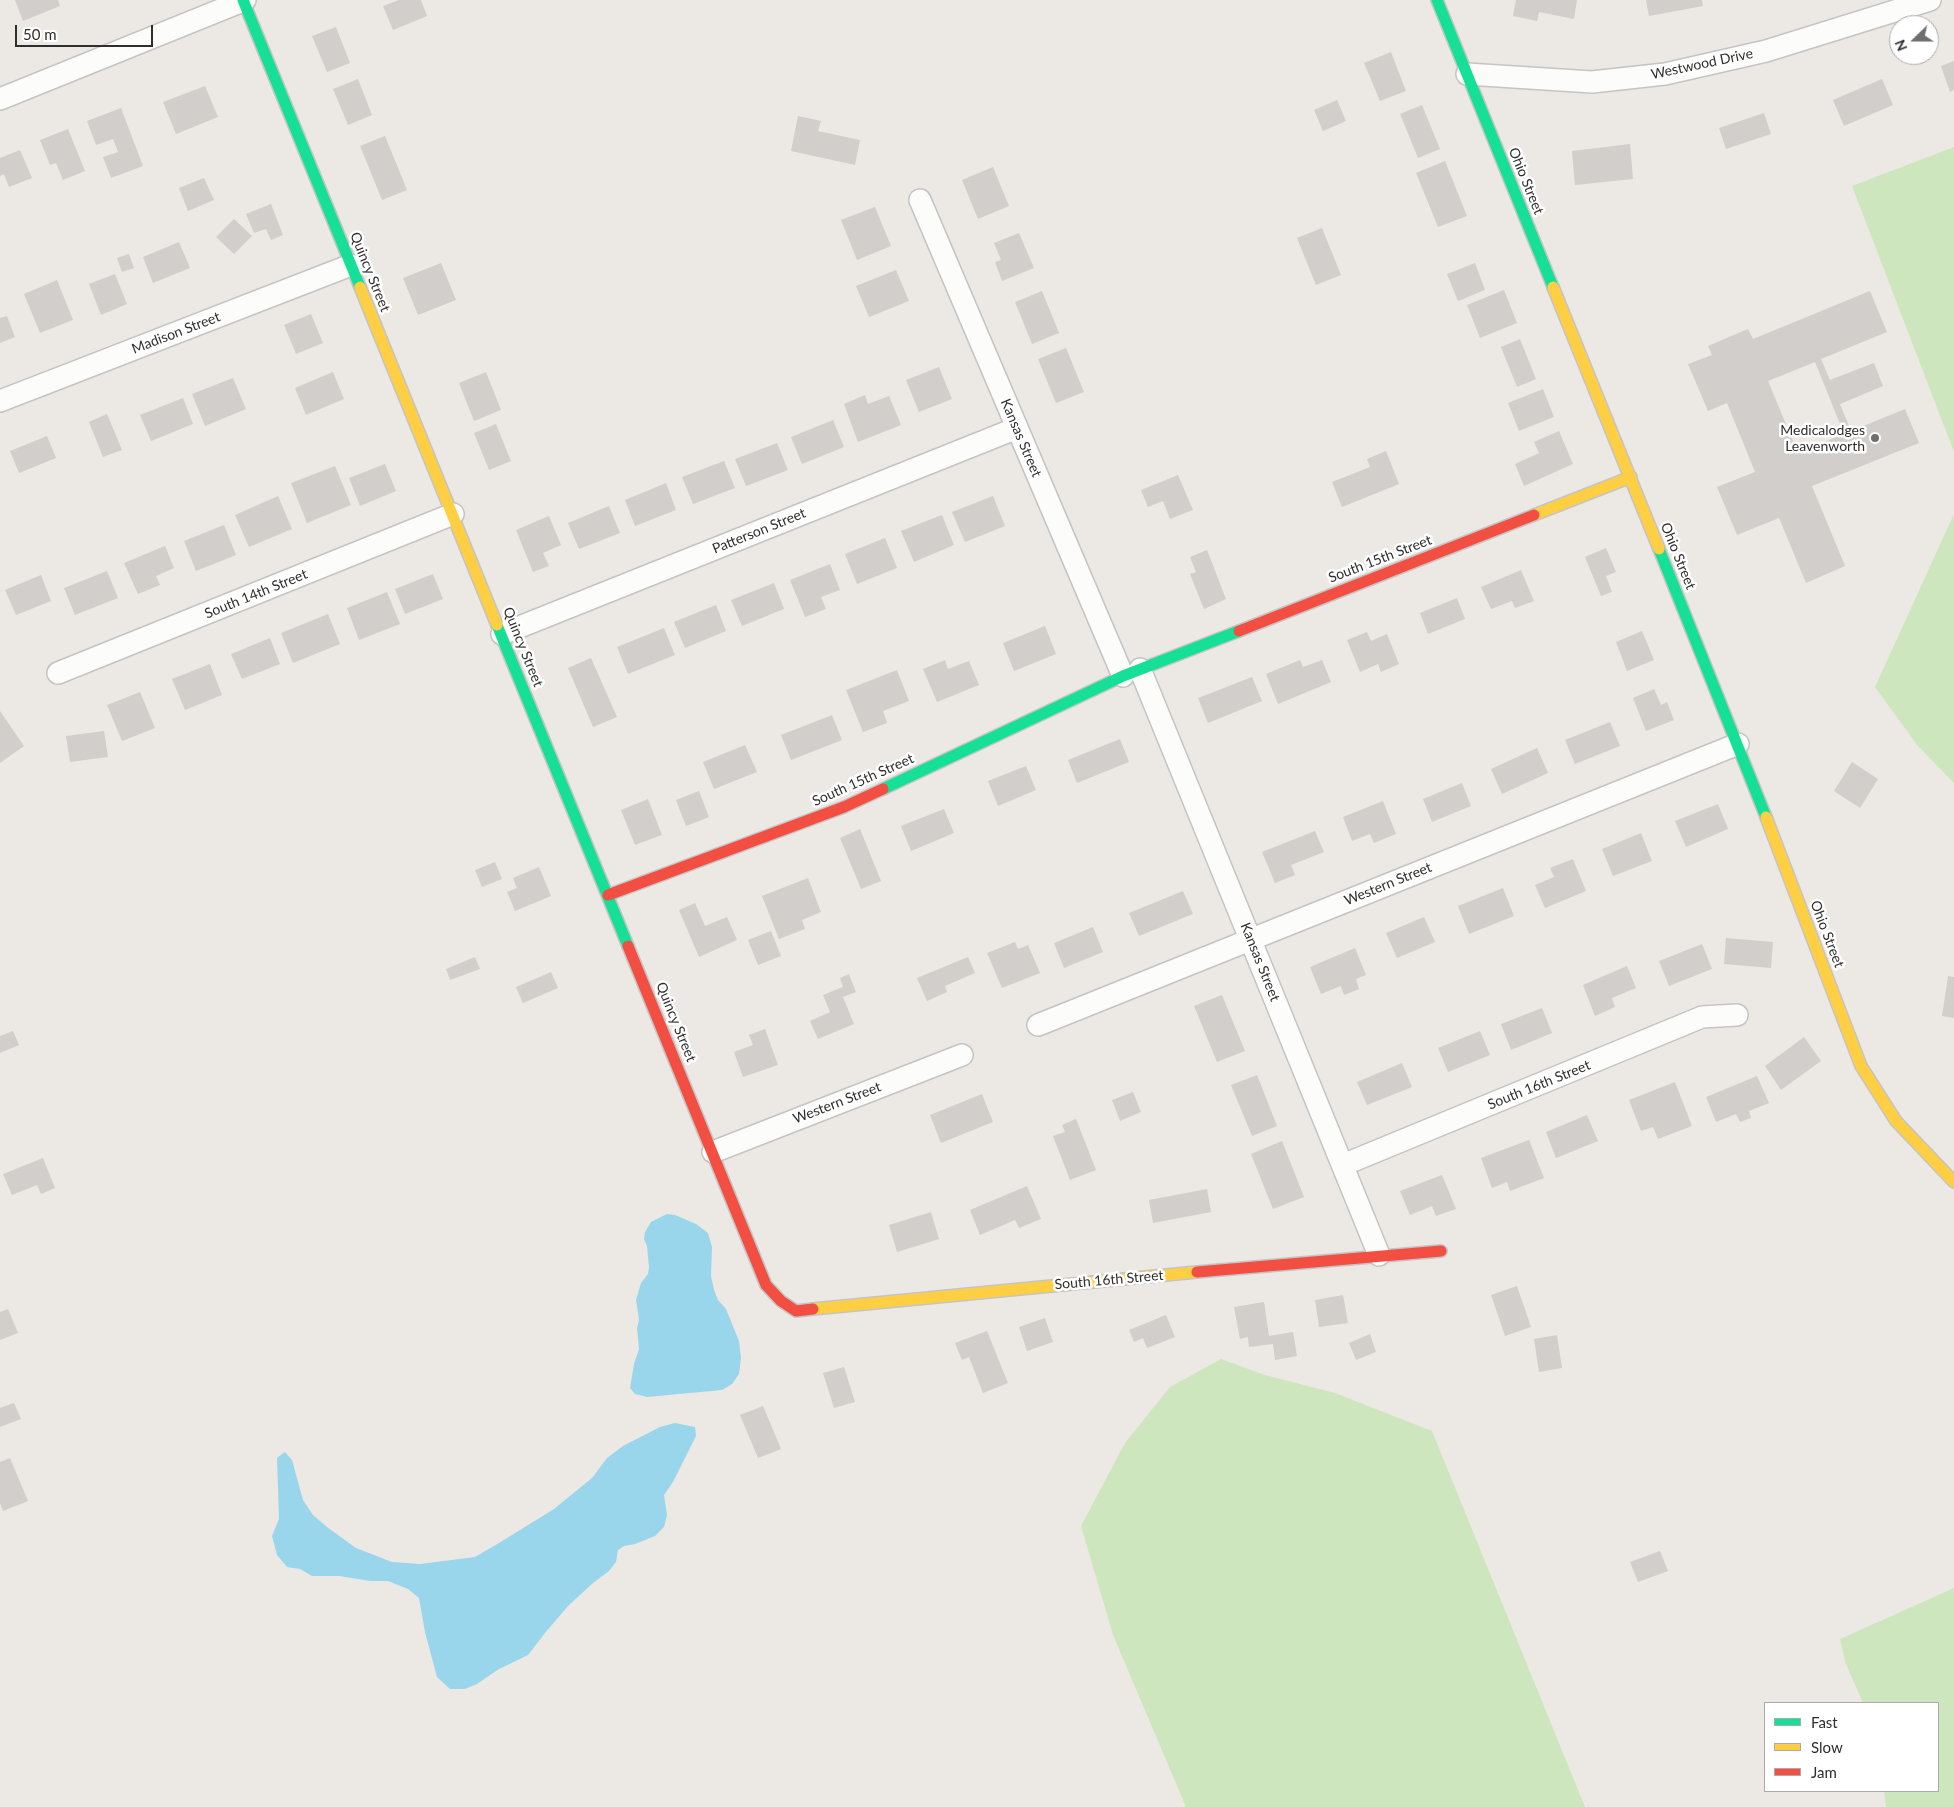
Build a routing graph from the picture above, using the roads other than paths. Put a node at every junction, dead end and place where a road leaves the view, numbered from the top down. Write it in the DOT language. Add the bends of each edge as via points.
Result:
graph roads {
  1 [pos="244,0"];
  2 [pos="1437,0"];
  3 [pos="1930,0"];
  4 [pos="1466,74"];
  5 [pos="0,99"];
  6 [pos="920,200"];
  7 [pos="352,265"];
  8 [pos="0,402"];
  9 [pos="1017,428"];
  10 [pos="1630,477"];
  11 [pos="453,514"];
  12 [pos="502,634"];
  13 [pos="1132,672"];
  14 [pos="58,674"];
  15 [pos="1738,744"];
  16 [pos="608,895"];
  17 [pos="1252,940"];
  18 [pos="1737,1015"];
  19 [pos="1038,1025"];
  20 [pos="962,1054"];
  21 [pos="712,1152"];
  22 [pos="1343,1166"];
  23 [pos="1954,1182"];
  24 [pos="1441,1251"];
  25 [pos="1379,1255"];
  26 [pos="780,1302"];
  1 -- 5 [label="street"];
  1 -- 7 [label="street, Quincy Street"];
  2 -- 4 [label="street, Ohio Street"];
  3 -- 4 [label="street, Westwood Drive" via="1766,51 1665,74 1592,82"];
  4 -- 10 [label="street, Ohio Street"];
  6 -- 9 [label="street, Kansas Street"];
  7 -- 8 [label="street, Madison Street"];
  7 -- 11 [label="street, Quincy Street"];
  9 -- 12 [label="street, Patterson Street"];
  9 -- 13 [label="street, Kansas Street"];
  10 -- 13 [label="street, South 15th Street"];
  10 -- 15 [label="street, Ohio Street"];
  11 -- 12 [label="street, Quincy Street"];
  11 -- 14 [label="street, South 14th Street"];
  12 -- 16 [label="street, Quincy Street"];
  13 -- 16 [label="street, South 15th Street" via="844,807"];
  13 -- 17 [label="street, Kansas Street"];
  15 -- 17 [label="street, Western Street"];
  15 -- 23 [label="street, Ohio Street" via="1861,1066 1896,1121"];
  16 -- 21 [label="street, Quincy Street"];
  17 -- 19 [label="street, Western Street"];
  17 -- 22 [label="street, Kansas Street"];
  18 -- 22 [label="street, South 16th Street" via="1702,1017"];
  20 -- 21 [label="street, Western Street"];
  21 -- 26 [label="street, Quincy Street" via="766,1285"];
  22 -- 25 [label="street, Kansas Street"];
  24 -- 25 [label="street, South 16th Street"];
  25 -- 26 [label="street, South 16th Street" via="796,1311"];
}
